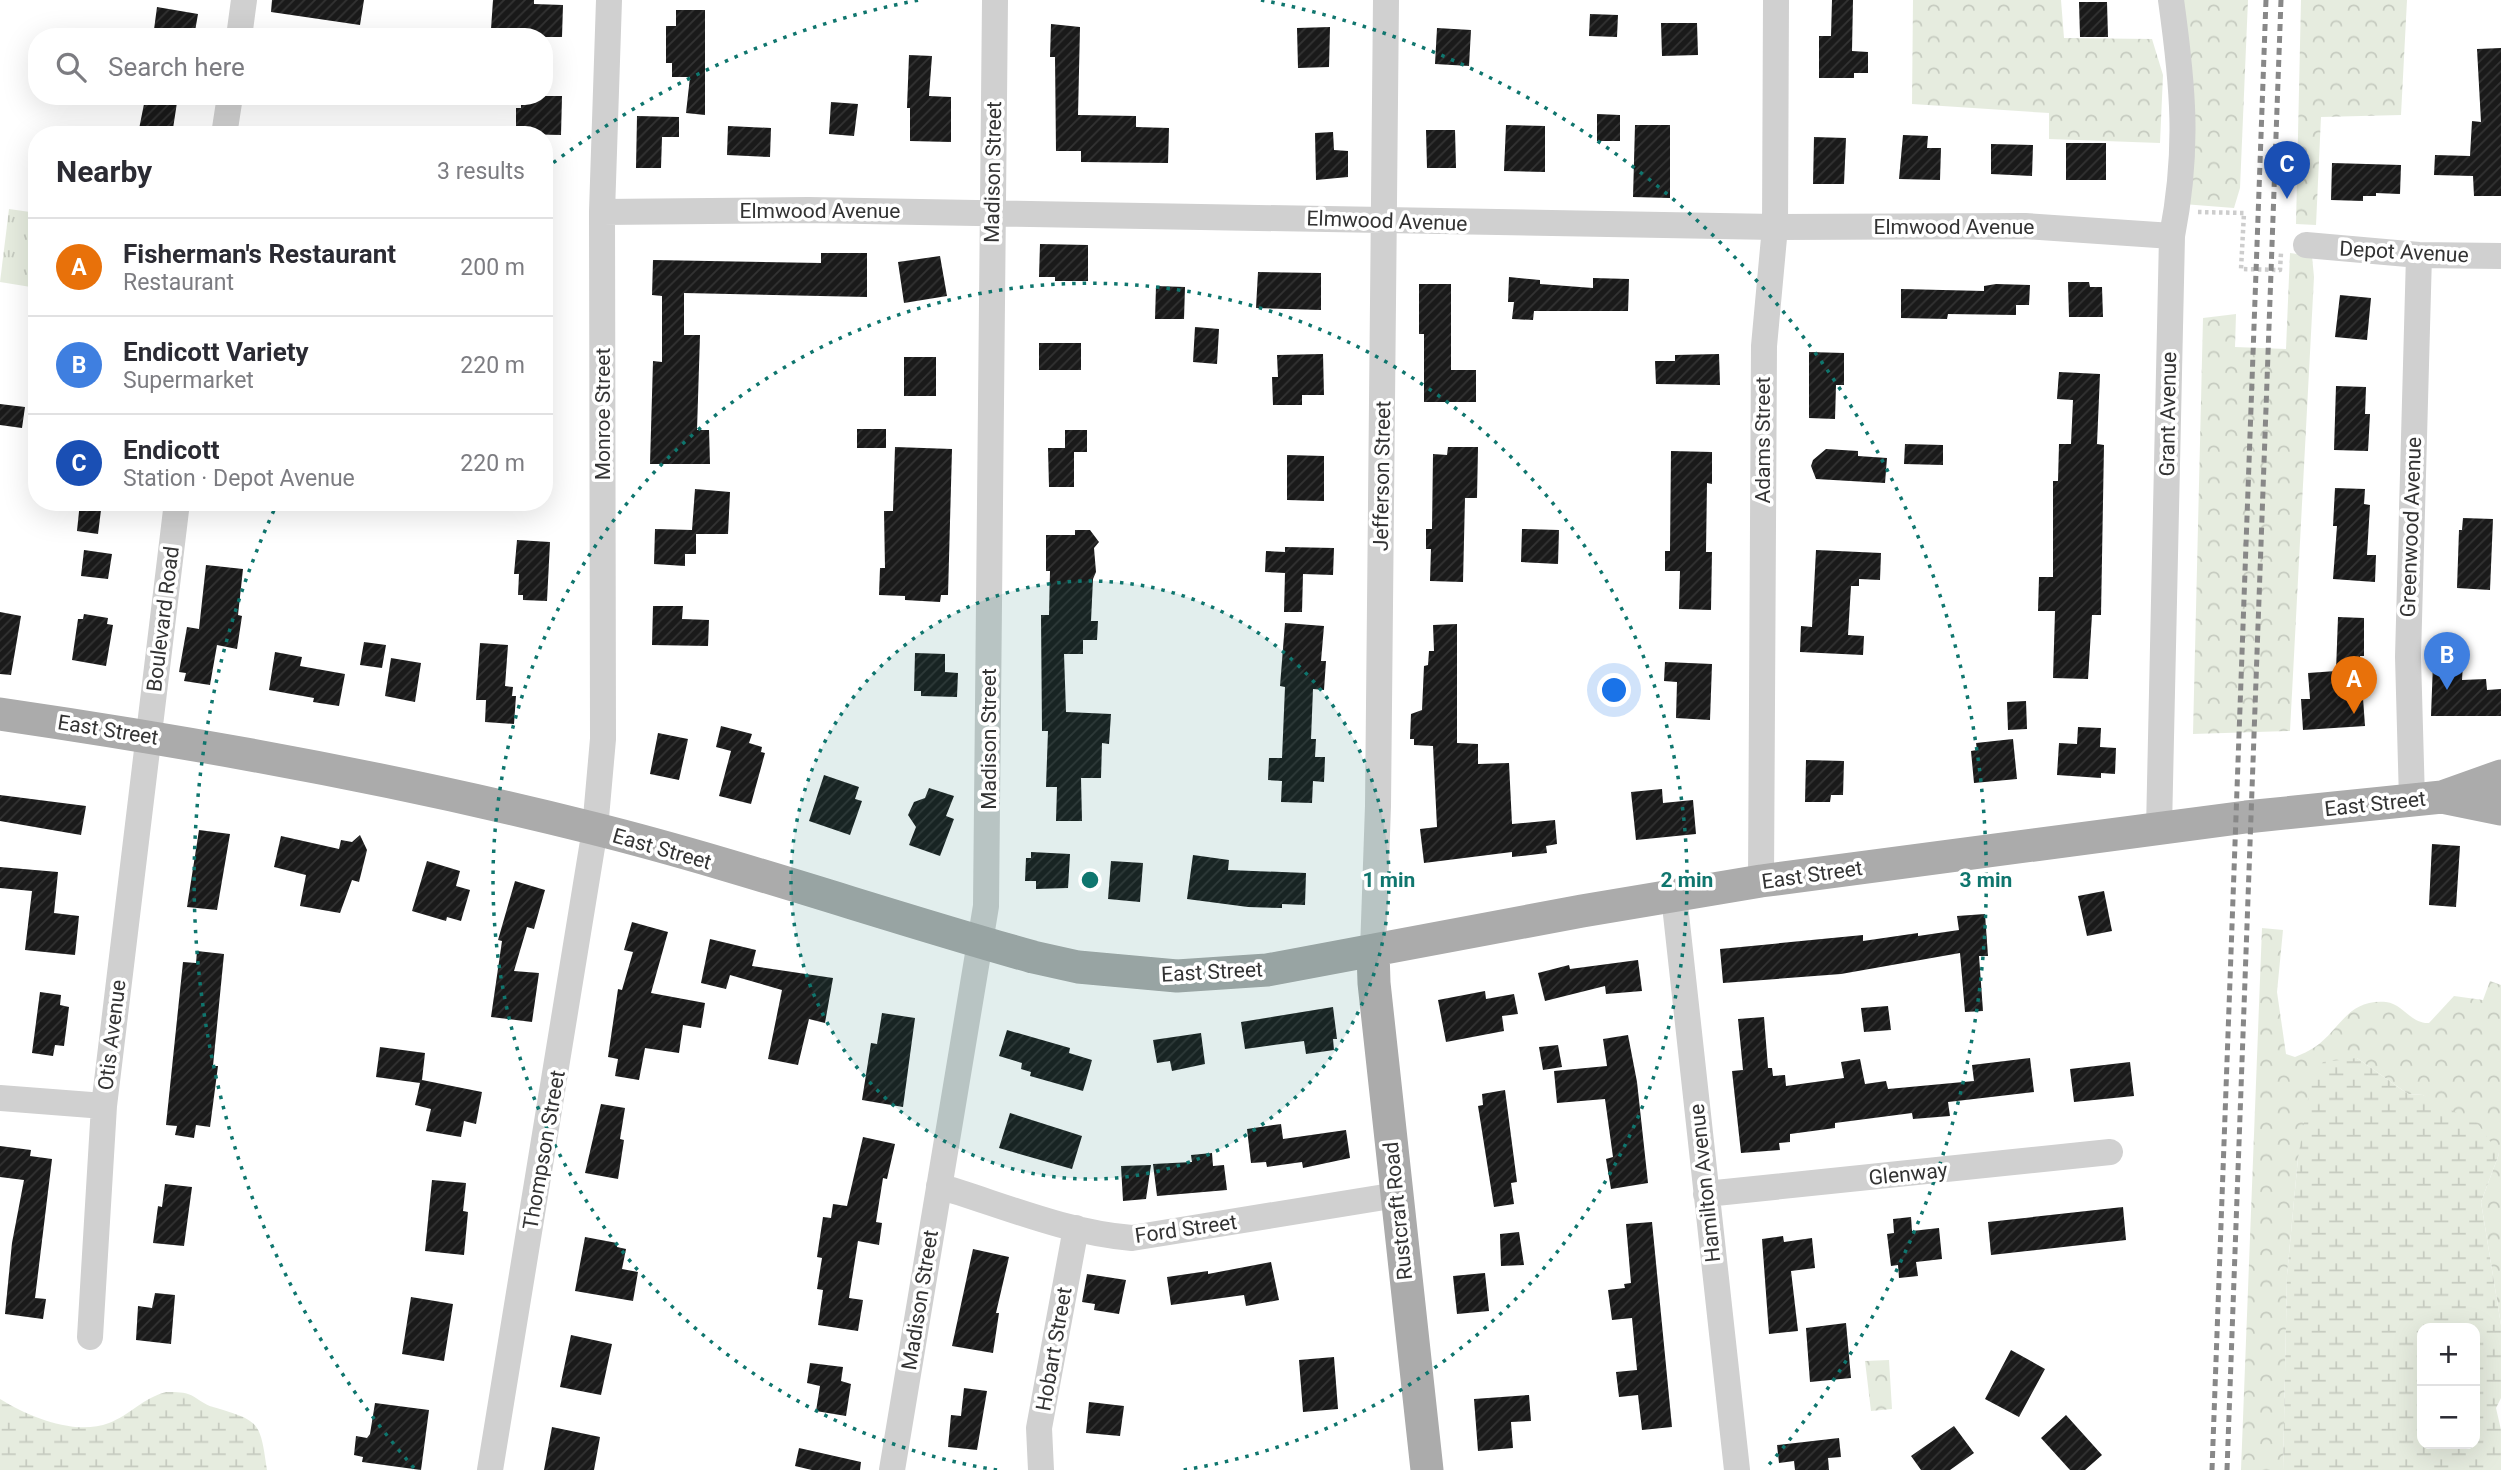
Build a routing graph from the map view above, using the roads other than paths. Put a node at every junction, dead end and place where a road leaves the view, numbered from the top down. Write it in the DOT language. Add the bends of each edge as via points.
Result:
graph roads {
  1 [pos="244,0"];
  2 [pos="609,0"];
  3 [pos="995,0"];
  4 [pos="1386,0"];
  5 [pos="1776,0"];
  6 [pos="2171,0"];
  7 [pos="240,28"];
  8 [pos="229,105"];
  9 [pos="225,126"];
  10 [pos="602,212"];
  11 [pos="992,213"];
  12 [pos="1385,223"];
  13 [pos="1775,227"];
  14 [pos="2172,236"];
  15 [pos="2294,245"];
  16 [pos="2419,255"];
  17 [pos="2501,256"];
  18 [pos="176,511"];
  19 [pos="0,714"];
  20 [pos="150,736"];
  21 [pos="2501,776"];
  22 [pos="2427,798"];
  23 [pos="2501,810"];
  24 [pos="595,829"];
  25 [pos="2159,829"];
  26 [pos="1761,881"];
  27 [pos="1674,896"];
  28 [pos="982,943"];
  29 [pos="1373,951"];
  30 [pos="0,1098"];
  31 [pos="104,1106"];
  32 [pos="2110,1152"];
  33 [pos="939,1186"];
  34 [pos="1706,1194"];
  35 [pos="1396,1195"];
  36 [pos="1076,1228"];
  37 [pos="90,1337"];
  38 [pos="490,1470"];
  39 [pos="892,1470"];
  40 [pos="1041,1470"];
  41 [pos="1427,1470"];
  42 [pos="1737,1470"];
  1 -- 7 [label="street"];
  2 -- 10 [label="street, Monroe Street"];
  3 -- 11 [label="street, Madison Street"];
  4 -- 12 [label="street, Jefferson Street"];
  5 -- 13 [label="street, Adams Street"];
  6 -- 14 [label="street, Grant Avenue" via="2185,120 2182,186"];
  8 -- 9 [label="street"];
  10 -- 11 [label="street, Elmwood Avenue"];
  10 -- 24 [label="street, Monroe Street" via="603,739"];
  11 -- 12 [label="street, Elmwood Avenue"];
  11 -- 28 [label="street, Madison Street" via="988,865"];
  12 -- 13 [label="street, Elmwood Avenue"];
  12 -- 29 [label="street, Jefferson Street"];
  13 -- 14 [label="street, Elmwood Avenue" via="2025,226"];
  13 -- 26 [label="street, Adams Street" via="1764,345"];
  14 -- 25 [label="street, Grant Avenue"];
  15 -- 16 [label="street, Depot Avenue"];
  16 -- 17 [label="street, Depot Avenue"];
  16 -- 22 [label="street, Greenwood Avenue" via="2408,657"];
  18 -- 20 [label="street, Boulevard Road"];
  19 -- 20 [label="main road, East Street"];
  20 -- 24 [label="main road, East Street" via="394,781"];
  20 -- 31 [label="street, Otis Avenue"];
  21 -- 22 [label="main road, East Street"];
  22 -- 23 [label="main road, East Street"];
  22 -- 25 [label="main road, East Street"];
  24 -- 28 [label="main road, East Street"];
  24 -- 38 [label="street, Thompson Street"];
  25 -- 26 [label="main road, East Street"];
  26 -- 27 [label="main road, East Street"];
  27 -- 29 [label="main road, East Street"];
  27 -- 34 [label="street, Hamilton Avenue"];
  28 -- 29 [label="main road, East Street" via="1078,967 1177,976 1267,970"];
  28 -- 33 [label="street, Madison Street"];
  29 -- 35 [label="main road, Rustcraft Road"];
  30 -- 31 [label="street"];
  31 -- 37 [label="street, Otis Avenue"];
  32 -- 34 [label="street, Glenway"];
  33 -- 36 [label="street, Ford Street"];
  33 -- 39 [label="street, Madison Street"];
  34 -- 42 [label="street, Hamilton Avenue"];
  35 -- 36 [label="street, Ford Street" via="1161,1236 1108,1236"];
  35 -- 41 [label="main road, Rustcraft Road"];
  36 -- 40 [label="street, Hobart Street" via="1039,1429"];
}
